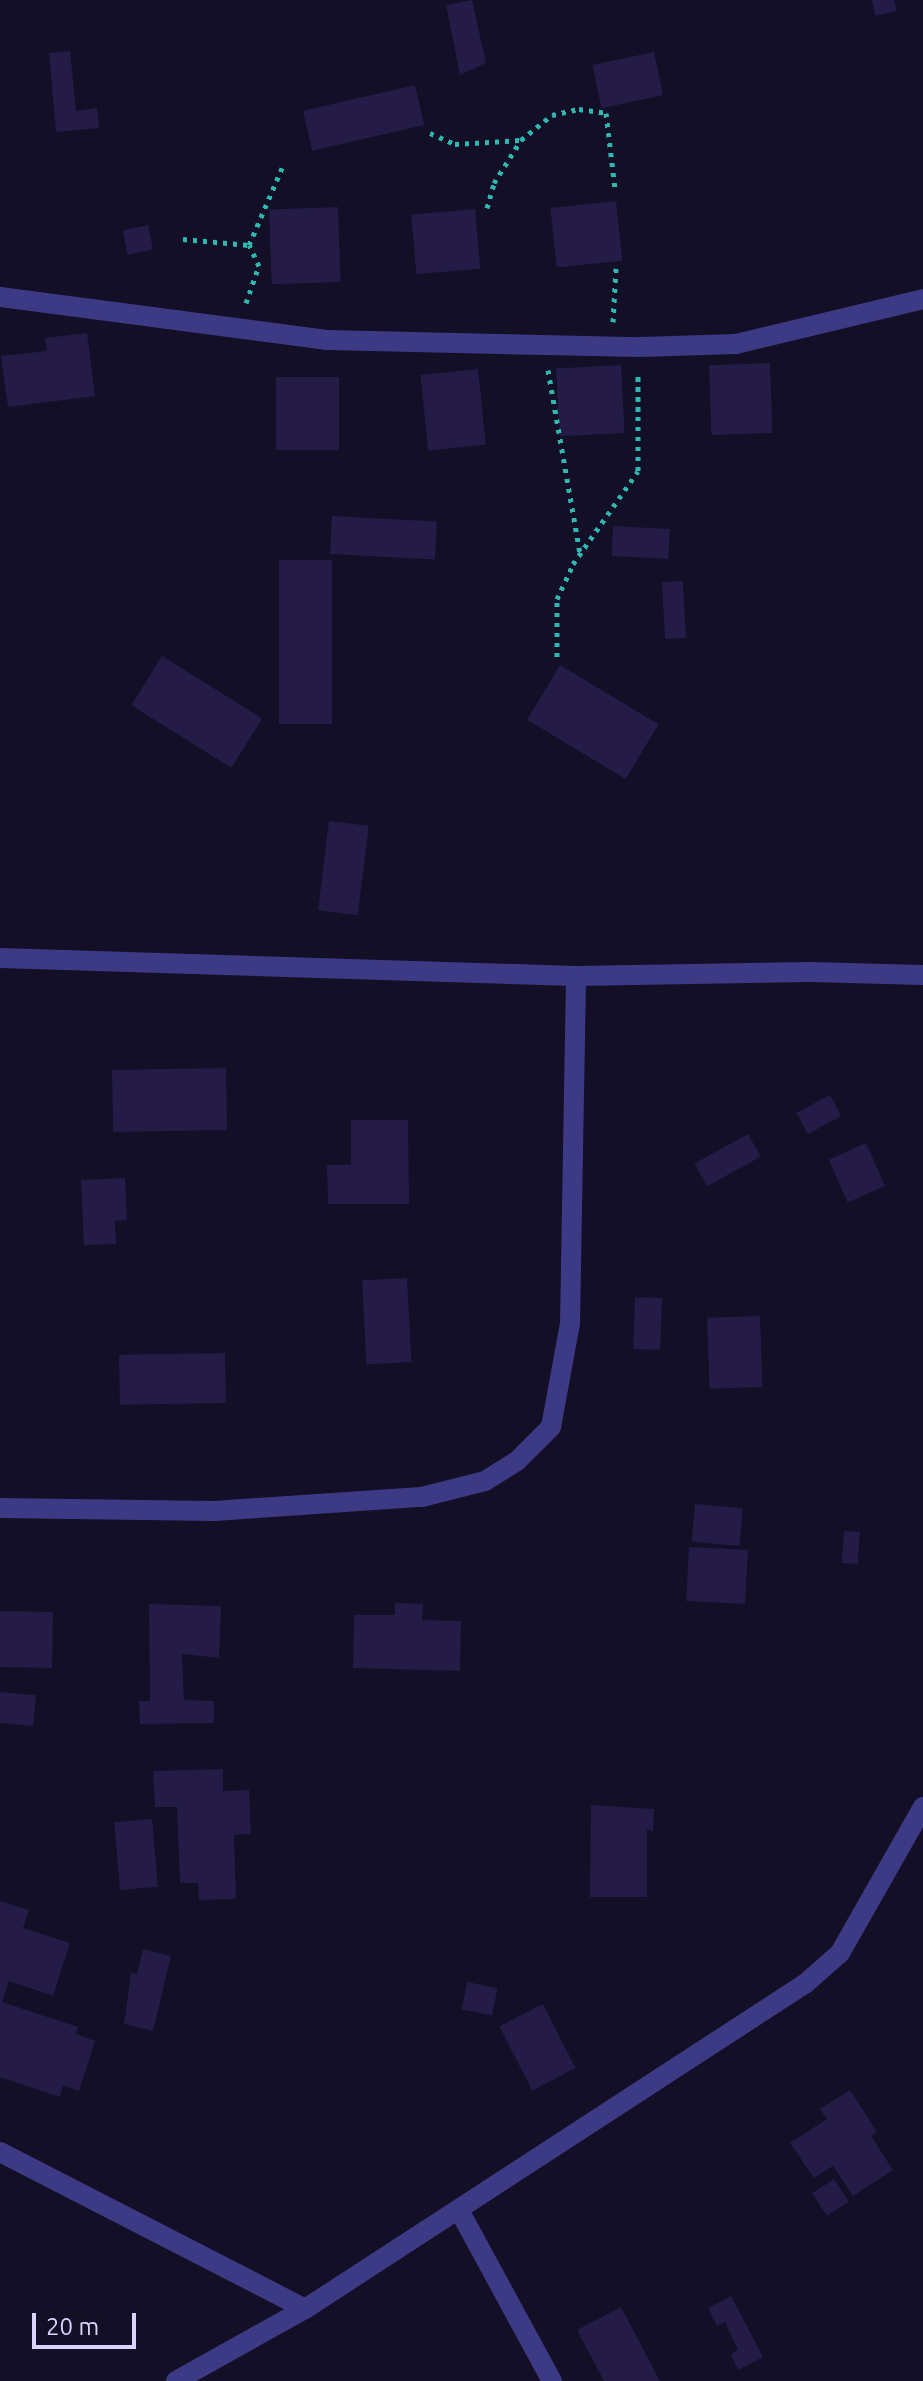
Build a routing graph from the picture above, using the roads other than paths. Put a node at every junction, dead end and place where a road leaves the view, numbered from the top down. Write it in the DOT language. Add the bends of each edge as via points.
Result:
graph roads {
  1 [pos="0,297"];
  2 [pos="923,299"];
  3 [pos="0,958"];
  4 [pos="923,975"];
  5 [pos="576,976"];
  6 [pos="0,1508"];
  7 [pos="923,1807"];
  8 [pos="0,2152"];
  9 [pos="459,2210"];
  10 [pos="305,2309"];
  11 [pos="176,2381"];
  12 [pos="552,2381"];
  1 -- 2 [label="street" via="326,340 640,347 736,344"];
  3 -- 5 [label="street"];
  4 -- 5 [label="street"];
  5 -- 6 [label="street" via="570,1323 551,1427 517,1461 485,1481 383,1500 214,1511"];
  7 -- 9 [label="street" via="840,1953 806,1983"];
  8 -- 10 [label="street"];
  9 -- 10 [label="street"];
  9 -- 12 [label="street"];
  10 -- 11 [label="street"];
}
